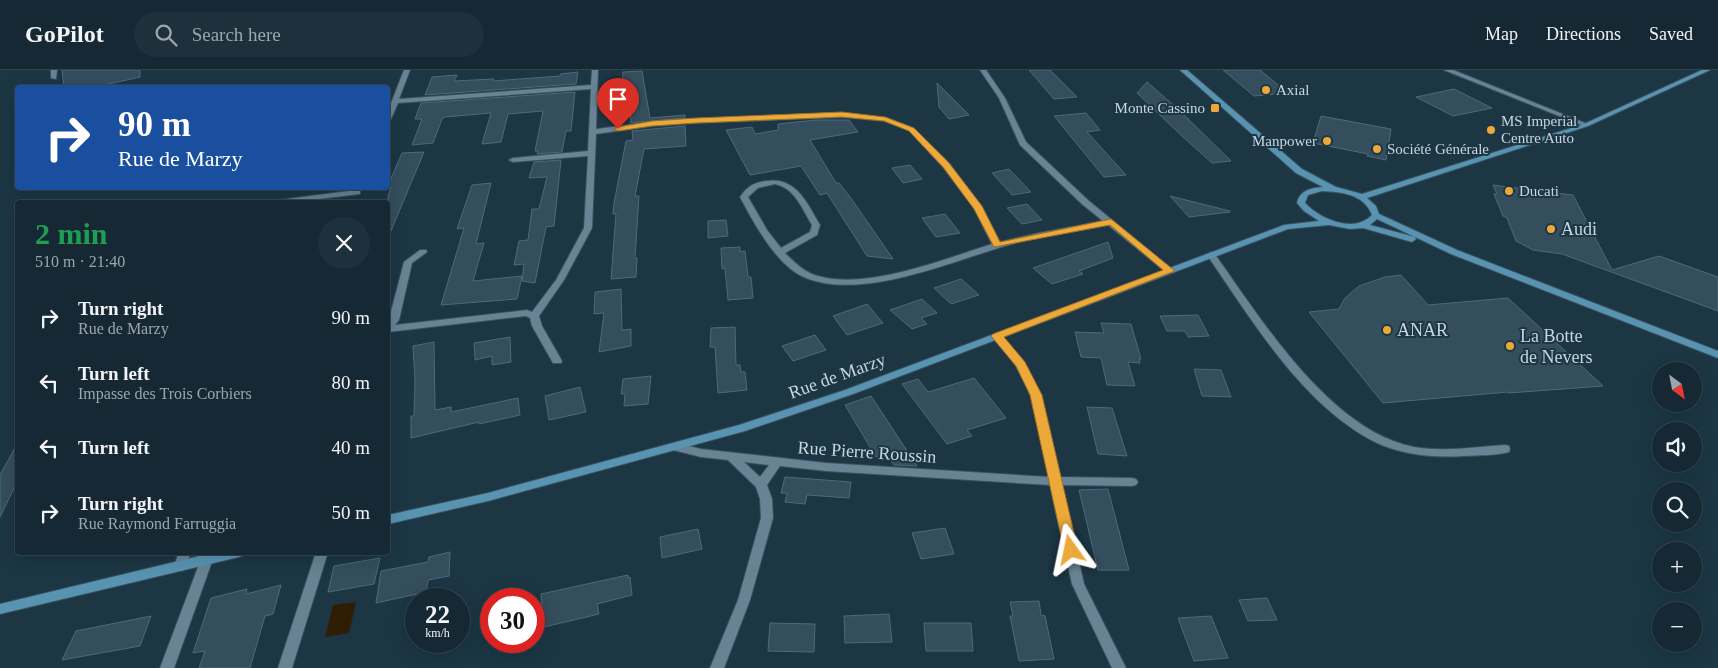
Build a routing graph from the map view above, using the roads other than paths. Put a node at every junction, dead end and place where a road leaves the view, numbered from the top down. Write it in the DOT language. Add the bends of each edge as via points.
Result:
graph roads {
  1 [pos="54,70"];
  2 [pos="407,70"];
  3 [pos="596,70"];
  4 [pos="982,70"];
  5 [pos="1183,70"];
  6 [pos="1447,70"];
  7 [pos="1707,70"];
  8 [pos="54,78"];
  9 [pos="595,87"];
  10 [pos="395,101"];
  11 [pos="390,114"];
  12 [pos="1586,125"];
  13 [pos="593,132"];
  14 [pos="592,152"];
  15 [pos="513,160"];
  16 [pos="1299,171"];
  17 [pos="1333,189"];
  18 [pos="358,190"];
  19 [pos="1306,193"];
  20 [pos="1360,197"];
  21 [pos="292,200"];
  22 [pos="1301,213"];
  23 [pos="1376,215"];
  24 [pos="1111,222"];
  25 [pos="1330,222"];
  26 [pos="1362,225"];
  27 [pos="1287,227"];
  28 [pos="997,245"];
  29 [pos="423,252"];
  30 [pos="781,252"];
  31 [pos="1454,252"];
  32 [pos="1211,256"];
  33 [pos="1170,271"];
  34 [pos="534,316"];
  35 [pos="390,326"];
  36 [pos="390,329"];
  37 [pos="997,336"];
  38 [pos="1718,355"];
  39 [pos="557,361"];
  40 [pos="678,447"];
  41 [pos="1505,448"];
  42 [pos="730,456"];
  43 [pos="778,462"];
  44 [pos="1056,482"];
  45 [pos="1132,482"];
  46 [pos="761,485"];
  47 [pos="390,520"];
  48 [pos="183,555"];
  49 [pos="225,555"];
  50 [pos="321,555"];
  51 [pos="207,559"];
  52 [pos="180,566"];
  53 [pos="0,609"];
  54 [pos="168,668"];
  55 [pos="285,668"];
  56 [pos="717,668"];
  57 [pos="1119,668"];
  1 -- 8 [label="street"];
  2 -- 10 [label="street"];
  3 -- 9 [label="street"];
  4 -- 24 [label="street" via="1002,98 1022,143"];
  5 -- 16 [label="main road"];
  6 -- 12 [label="street"];
  7 -- 12 [label="main road"];
  9 -- 10 [label="street"];
  9 -- 13 [label="street"];
  10 -- 11 [label="street"];
  12 -- 20 [label="main road"];
  13 -- 14 [label="street"];
  13 -- 28 [label="street" via="696,121 842,115 885,119 911,129 946,165 978,208"];
  14 -- 15 [label="street"];
  14 -- 34 [label="street" via="588,228 560,280"];
  16 -- 17 [label="main road"];
  16 -- 19 [label="main road"];
  17 -- 19 [label="main road"];
  17 -- 20 [label="main road"];
  18 -- 21 [label="street"];
  19 -- 22 [label="main road" via="1302,197"];
  20 -- 23 [label="main road" via="1370,202"];
  22 -- 25 [label="main road"];
  22 -- 27 [label="main road, Rue de Marzy"];
  23 -- 26 [label="main road"];
  23 -- 31 [label="main road"];
  24 -- 28 [label="street"];
  24 -- 33 [label="street"];
  25 -- 26 [label="main road"];
  25 -- 27 [label="main road, Rue de Marzy"];
  26 -- 31 [label="main road"];
  27 -- 32 [label="main road, Rue de Marzy"];
  28 -- 30 [label="street" via="905,274 838,282 807,276"];
  29 -- 35 [label="street" via="408,262"];
  30 -- 30 [label="street" via="766,237 744,197 754,185 772,181 791,186 816,225 814,233"];
  31 -- 38 [label="main road"];
  32 -- 33 [label="main road, Rue de Marzy"];
  32 -- 41 [label="street" via="1287,359 1328,404 1364,431 1411,450 1456,452"];
  33 -- 37 [label="main road, Rue de Marzy"];
  34 -- 36 [label="street" via="527,313"];
  34 -- 39 [label="street"];
  37 -- 40 [label="main road, Rue de Marzy" via="848,392"];
  37 -- 44 [label="street" via="1020,365 1036,395"];
  40 -- 42 [label="street, Rue Pierre Roussin"];
  40 -- 47 [label="main road, Rue de Marzy"];
  42 -- 43 [label="street, Rue Pierre Roussin"];
  42 -- 46 [label="street"];
  43 -- 44 [label="street, Rue Pierre Roussin"];
  43 -- 46 [label="street"];
  44 -- 45 [label="street, Rue Pierre Roussin"];
  44 -- 57 [label="street" via="1078,584"];
  46 -- 56 [label="street" via="767,518 744,600"];
  48 -- 52 [label="street"];
  49 -- 51 [label="main road"];
  50 -- 55 [label="street"];
  51 -- 52 [label="main road"];
  51 -- 54 [label="street"];
  52 -- 53 [label="main road"];
}
